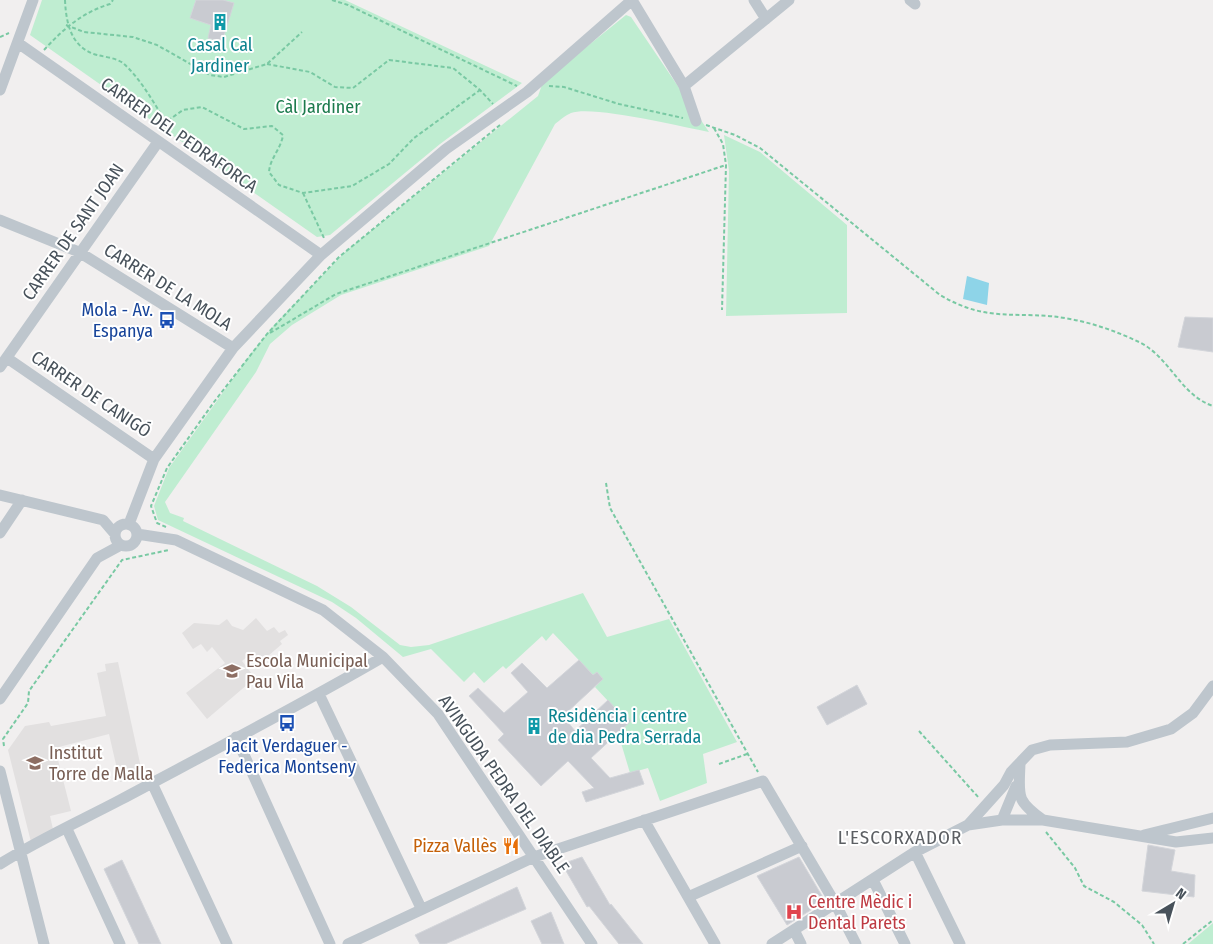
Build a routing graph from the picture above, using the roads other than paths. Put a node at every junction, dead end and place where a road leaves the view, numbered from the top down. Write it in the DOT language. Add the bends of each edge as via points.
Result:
graph roads {
  1 [pos="33,0"];
  2 [pos="632,0"];
  3 [pos="754,0"];
  4 [pos="789,0"];
  5 [pos="766,19"];
  6 [pos="18,43"];
  7 [pos="684,86"];
  8 [pos="0,90"];
  9 [pos="696,121"];
  10 [pos="158,142"];
  11 [pos="0,220"];
  12 [pos="79,252"];
  13 [pos="321,255"];
  14 [pos="234,348"];
  15 [pos="4,363"];
  16 [pos="154,459"];
  17 [pos="0,495"];
  18 [pos="22,500"];
  19 [pos="128,524"];
  20 [pos="0,533"];
  21 [pos="115,534"];
  22 [pos="137,534"];
  23 [pos="121,544"];
  24 [pos="383,657"];
  25 [pos="1213,686"];
  26 [pos="319,694"];
  27 [pos="0,699"];
  28 [pos="236,737"];
  29 [pos="1020,763"];
  30 [pos="0,771"];
  31 [pos="1019,778"];
  32 [pos="152,784"];
  33 [pos="1004,785"];
  34 [pos="1213,818"];
  35 [pos="644,820"];
  36 [pos="1002,820"];
  37 [pos="1038,820"];
  38 [pos="968,825"];
  39 [pos="67,829"];
  40 [pos="1138,836"];
  41 [pos="1213,838"];
  42 [pos="802,846"];
  43 [pos="20,851"];
  44 [pos="915,852"];
  45 [pos="534,857"];
  46 [pos="0,864"];
  47 [pos="873,880"];
  48 [pos="688,897"];
  49 [pos="836,903"];
  50 [pos="421,908"];
  51 [pos="794,930"];
  52 [pos="44,944"];
  53 [pos="120,944"];
  54 [pos="226,944"];
  55 [pos="330,944"];
  56 [pos="348,944"];
  57 [pos="592,944"];
  58 [pos="715,944"];
  59 [pos="772,944"];
  60 [pos="801,944"];
  61 [pos="856,944"];
  62 [pos="905,944"];
  63 [pos="960,944"];
  1 -- 6 [label="street"];
  2 -- 7 [label="street"];
  2 -- 13 [label="street" via="527,92 446,149"];
  3 -- 5 [label="street"];
  4 -- 5 [label="street"];
  5 -- 7 [label="street"];
  6 -- 8 [label="street"];
  6 -- 10 [label="street, CARRER DEL PEDRAFORCA"];
  7 -- 9 [label="street"];
  10 -- 12 [label="street, CARRER DE SANT JOAN"];
  10 -- 13 [label="street, CARRER DEL PEDRAFORCA"];
  11 -- 12 [label="street, CARRER DE LA MOLA"];
  12 -- 14 [label="street, CARRER DE LA MOLA"];
  12 -- 15 [label="street, CARRER DE SANT JOAN"];
  13 -- 14 [label="street"];
  14 -- 16 [label="street"];
  15 -- 16 [label="street, CARRER DE CANIGÓ"];
  16 -- 19 [label="street"];
  17 -- 18 [label="street"];
  18 -- 20 [label="street"];
  18 -- 21 [label="street" via="103,520"];
  19 -- 21 [label="street" via="118,527"];
  19 -- 22 [label="street" via="135,528"];
  21 -- 23 [label="street"];
  22 -- 23 [label="street" via="132,544"];
  22 -- 24 [label="street, AVINGUDA PEDRA DEL DIABLE" via="176,540 323,610"];
  23 -- 27 [label="street" via="97,558"];
  24 -- 26 [label="street"];
  24 -- 45 [label="street, AVINGUDA PEDRA DEL DIABLE" via="438,714"];
  25 -- 29 [label="street" via="1193,713 1171,729 1127,742 1050,745 1032,750"];
  26 -- 28 [label="street"];
  26 -- 50 [label="street"];
  28 -- 32 [label="street"];
  28 -- 55 [label="street"];
  29 -- 31 [label="street"];
  29 -- 33 [label="street"];
  30 -- 43 [label="street"];
  31 -- 36 [label="street"];
  31 -- 37 [label="street" via="1019,798"];
  32 -- 39 [label="street"];
  32 -- 54 [label="street"];
  33 -- 36 [label="street"];
  33 -- 38 [label="street"];
  34 -- 40 [label="street"];
  35 -- 42 [label="street" via="763,781"];
  35 -- 45 [label="street"];
  35 -- 48 [label="street"];
  36 -- 37 [label="street"];
  36 -- 38 [label="street"];
  37 -- 40 [label="street"];
  38 -- 44 [label="street"];
  39 -- 43 [label="street"];
  39 -- 53 [label="street"];
  40 -- 41 [label="street" via="1176,842"];
  42 -- 48 [label="street"];
  42 -- 49 [label="street"];
  43 -- 46 [label="street"];
  43 -- 52 [label="street"];
  44 -- 47 [label="street"];
  44 -- 63 [label="street"];
  45 -- 50 [label="street"];
  45 -- 57 [label="street, AVINGUDA PEDRA DEL DIABLE"];
  47 -- 49 [label="street"];
  47 -- 62 [label="street"];
  48 -- 58 [label="street"];
  49 -- 51 [label="street"];
  49 -- 61 [label="street"];
  50 -- 56 [label="street"];
  51 -- 59 [label="street"];
  51 -- 60 [label="street"];
}
